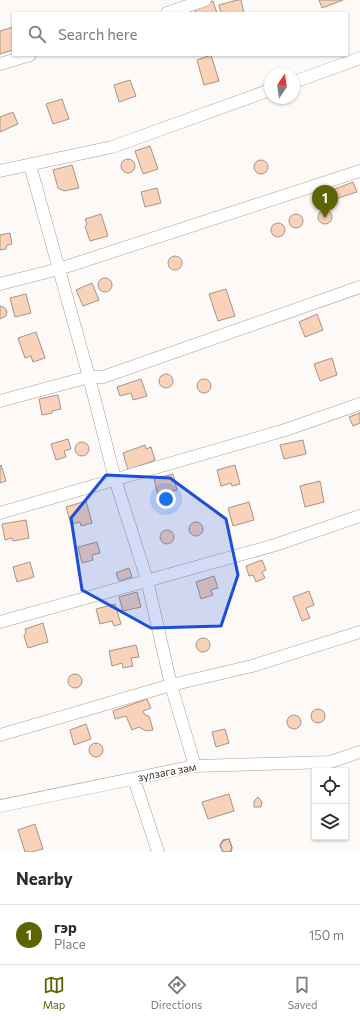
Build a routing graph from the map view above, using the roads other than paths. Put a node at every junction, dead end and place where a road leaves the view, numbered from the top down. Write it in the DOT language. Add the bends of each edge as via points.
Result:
graph roads {
  1 [pos="205,0"];
  2 [pos="169,12"];
  3 [pos="27,56"];
  4 [pos="360,58"];
  5 [pos="0,64"];
  6 [pos="300,80"];
  7 [pos="264,92"];
  8 [pos="30,165"];
  9 [pos="360,171"];
  10 [pos="0,172"];
  11 [pos="58,269"];
  12 [pos="0,284"];
  13 [pos="360,287"];
  14 [pos="89,377"];
  15 [pos="0,401"];
  16 [pos="360,404"];
  17 [pos="115,480"];
  18 [pos="0,513"];
  19 [pos="360,516"];
  20 [pos="147,580"];
  21 [pos="0,622"];
  22 [pos="360,632"];
  23 [pos="171,686"];
  24 [pos="0,735"];
  25 [pos="360,752"];
  26 [pos="195,766"];
  27 [pos="134,779"];
  28 [pos="0,806"];
  29 [pos="158,852"];
  1 -- 2 [label="street"];
  3 -- 5 [label="street"];
  4 -- 6 [label="street"];
  7 -- 8 [label="street" via="112,148"];
  8 -- 10 [label="street"];
  8 -- 11 [label="street"];
  9 -- 11 [label="street"];
  11 -- 12 [label="street"];
  11 -- 14 [label="street"];
  13 -- 14 [label="street" via="103,377"];
  14 -- 15 [label="street"];
  14 -- 17 [label="street"];
  16 -- 17 [label="street" via="285,430"];
  17 -- 18 [label="street"];
  17 -- 20 [label="street"];
  19 -- 20 [label="street" via="276,545"];
  20 -- 21 [label="street"];
  20 -- 23 [label="street"];
  22 -- 23 [label="street" via="252,666"];
  23 -- 24 [label="street"];
  23 -- 26 [label="street"];
  25 -- 26 [label="street, зулзага зам" via="330,762"];
  26 -- 27 [label="street, зулзага зам"];
  27 -- 28 [label="street, зулзага зам"];
  27 -- 29 [label="street"];
}
